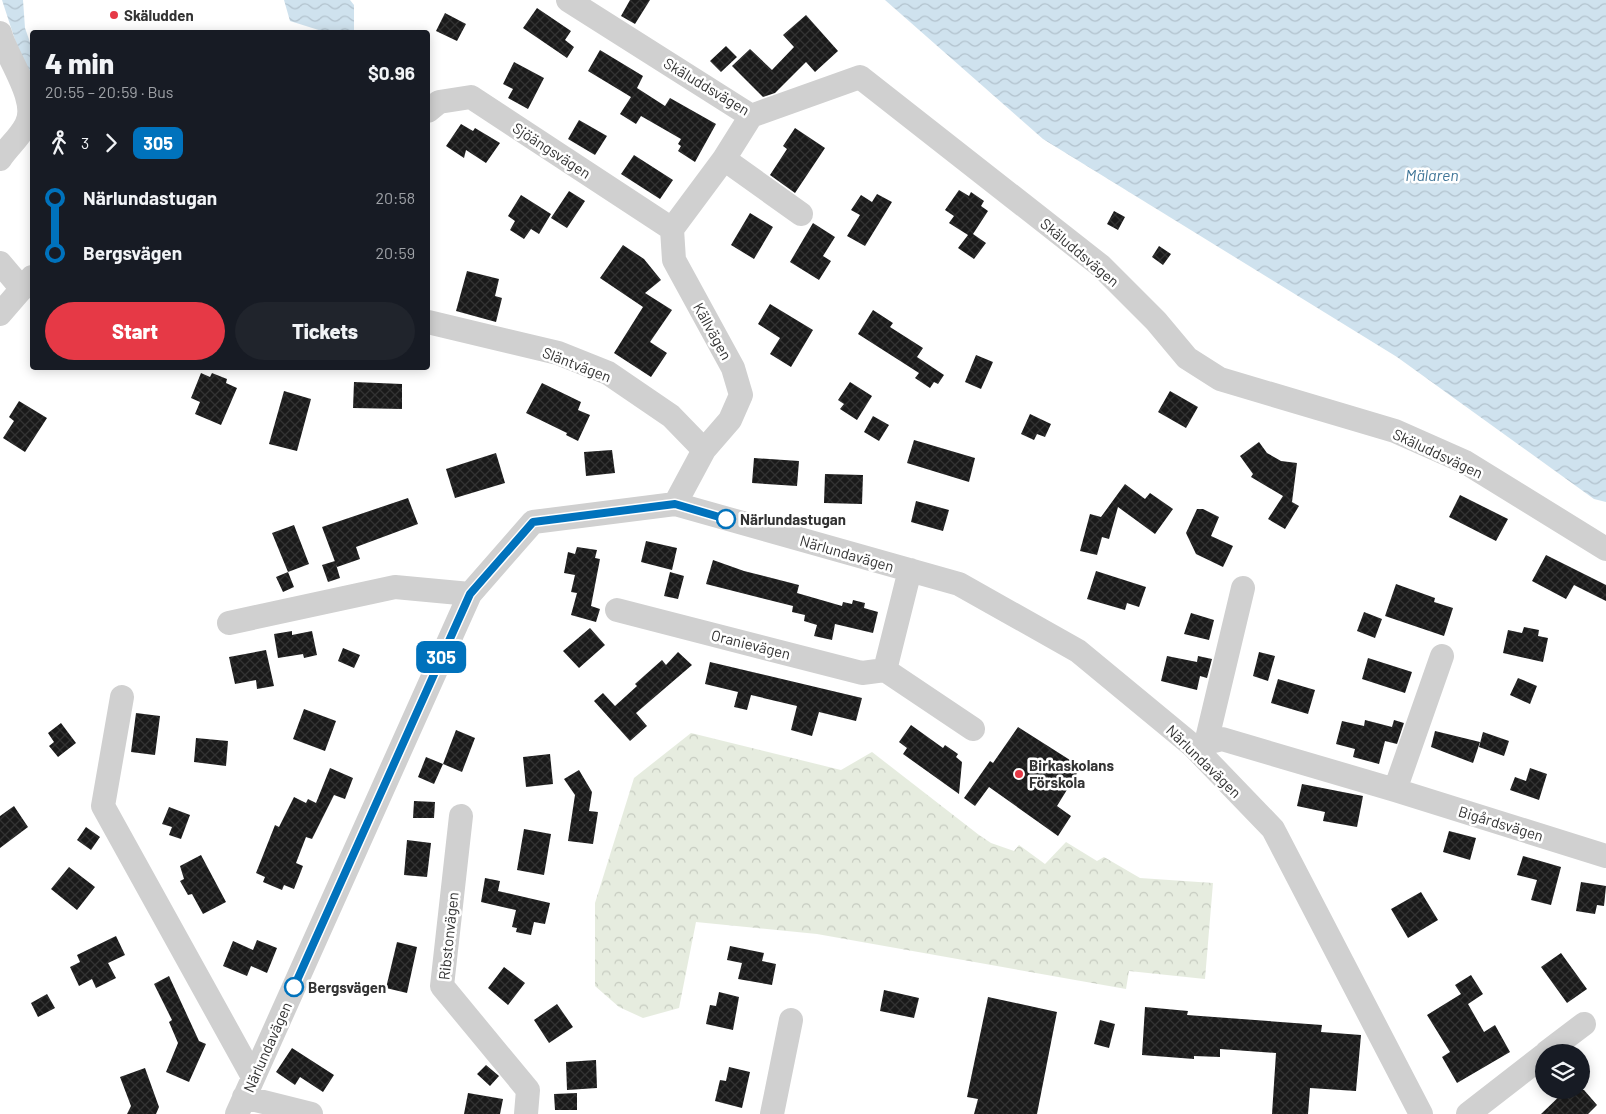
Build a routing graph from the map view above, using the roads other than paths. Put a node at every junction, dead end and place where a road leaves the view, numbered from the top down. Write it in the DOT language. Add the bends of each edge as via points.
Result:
graph roads {
  1 [pos="568,0"];
  2 [pos="0,33"];
  3 [pos="430,109"];
  4 [pos="751,116"];
  5 [pos="0,159"];
  6 [pos="724,159"];
  7 [pos="802,214"];
  8 [pos="672,229"];
  9 [pos="0,263"];
  10 [pos="27,283"];
  11 [pos="0,314"];
  12 [pos="430,322"];
  13 [pos="704,450"];
  14 [pos="675,504"];
  15 [pos="1606,549"];
  16 [pos="910,570"];
  17 [pos="1242,588"];
  18 [pos="470,594"];
  19 [pos="617,610"];
  20 [pos="229,623"];
  21 [pos="1442,656"];
  22 [pos="885,670"];
  23 [pos="122,697"];
  24 [pos="973,729"];
  25 [pos="1199,744"];
  26 [pos="1395,790"];
  27 [pos="460,816"];
  28 [pos="1606,856"];
  29 [pos="792,1020"];
  30 [pos="1584,1024"];
  31 [pos="1558,1044"];
  32 [pos="1535,1062"];
  33 [pos="245,1096"];
  34 [pos="311,1114"];
  35 [pos="526,1114"];
  36 [pos="772,1114"];
  37 [pos="1420,1114"];
  38 [pos="1468,1114"];
  1 -- 4 [label="street, Skäluddsvägen"];
  2 -- 5 [label="street" via="25,90 29,108 28,124"];
  3 -- 8 [label="street, Sjöängsvägen" via="439,102 471,97"];
  4 -- 6 [label="street"];
  4 -- 15 [label="street, Skäluddsvägen" via="860,77 1101,266 1187,358 1220,379 1395,431 1465,462"];
  6 -- 7 [label="street"];
  6 -- 8 [label="street"];
  8 -- 13 [label="street, Källvägen" via="674,260 733,368 741,395 730,420"];
  9 -- 10 [label="street"];
  10 -- 11 [label="street"];
  12 -- 13 [label="street, Släntvägen" via="558,353 608,373 671,416"];
  13 -- 14 [label="street, Källvägen"];
  14 -- 16 [label="street, Närlundavägen"];
  14 -- 18 [label="street, Närlundavägen" via="533,522"];
  16 -- 22 [label="street"];
  16 -- 25 [label="street, Närlundavägen" via="959,584 1078,651"];
  17 -- 25 [label="street"];
  18 -- 20 [label="street" via="395,587"];
  18 -- 33 [label="street, Närlundavägen"];
  19 -- 22 [label="street, Oranievägen" via="862,673"];
  21 -- 26 [label="street"];
  22 -- 24 [label="street"];
  23 -- 33 [label="street" via="103,806"];
  25 -- 26 [label="street, Bigårdsvägen" via="1222,739"];
  25 -- 37 [label="street, Närlundavägen" via="1273,829"];
  26 -- 28 [label="street, Bigårdsvägen"];
  27 -- 35 [label="street, Ribstonvägen" via="442,986 528,1090"];
  29 -- 36 [label="street"];
  30 -- 31 [label="street"];
  32 -- 38 [label="street"];
  33 -- 34 [label="street"];
}
